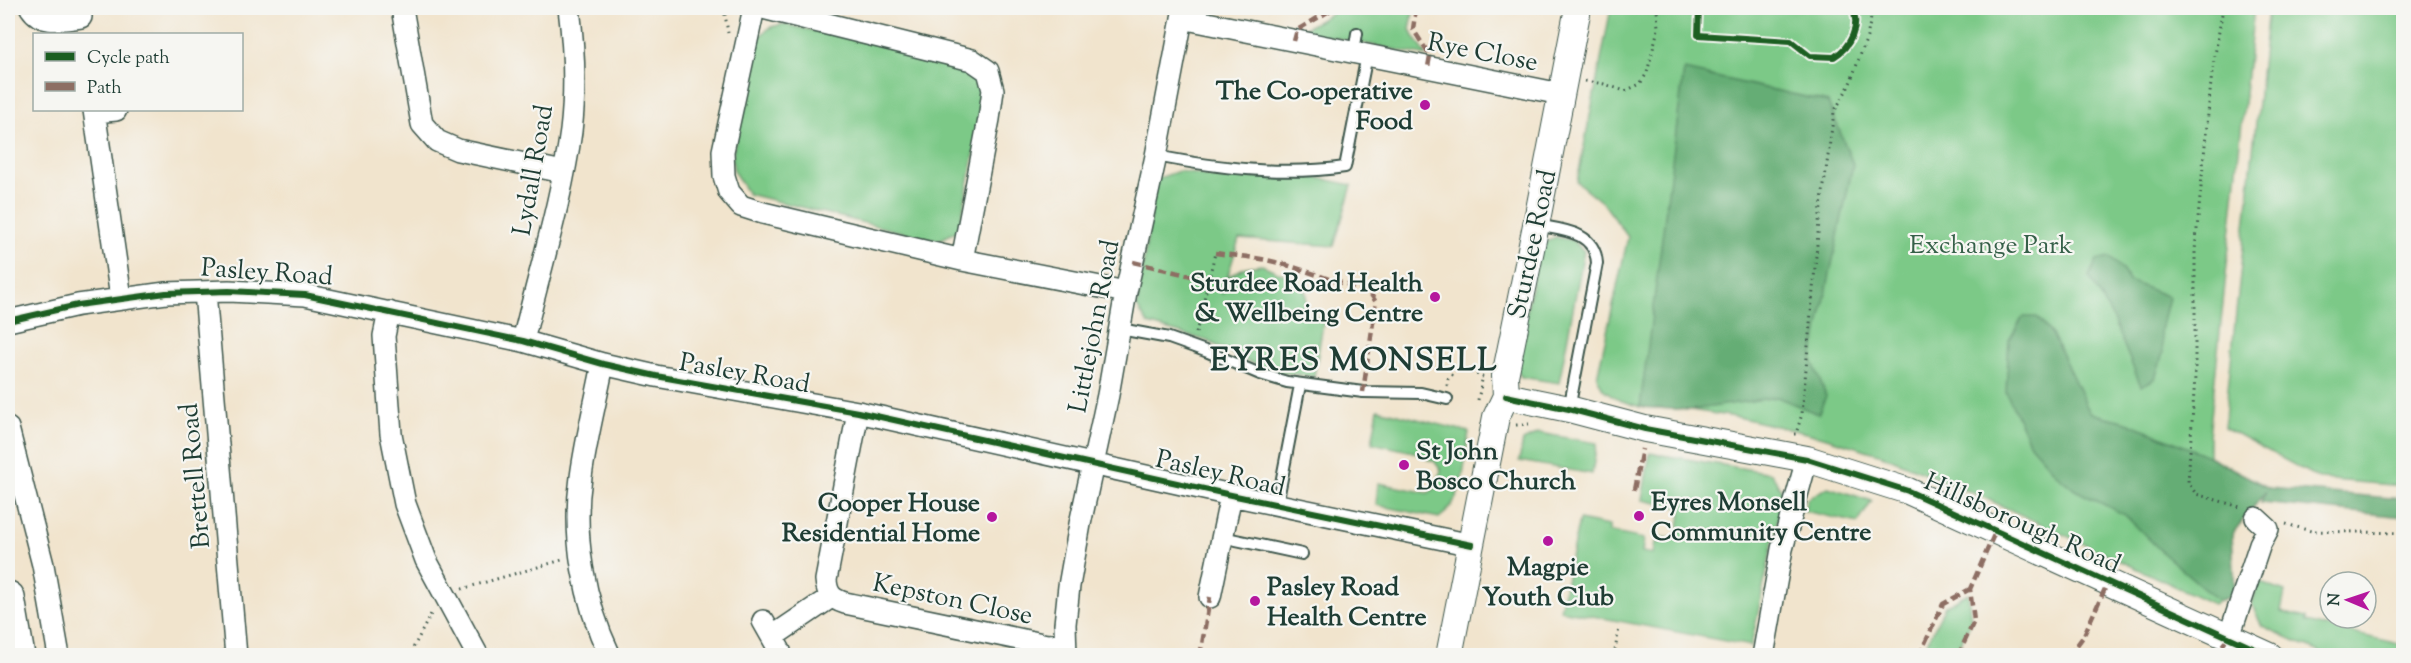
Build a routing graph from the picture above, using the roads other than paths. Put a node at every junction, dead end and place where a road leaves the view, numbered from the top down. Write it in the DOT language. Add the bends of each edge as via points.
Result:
graph roads {
  1 [pos="32,8"];
  2 [pos="402,8"];
  3 [pos="569,8"];
  4 [pos="754,8"];
  5 [pos="763,8"];
  6 [pos="1578,8"];
  7 [pos="1183,13"];
  8 [pos="81,20"];
  9 [pos="1359,47"];
  10 [pos="1561,94"];
  11 [pos="101,111"];
  12 [pos="1156,156"];
  13 [pos="563,172"];
  14 [pos="1536,225"];
  15 [pos="962,260"];
  16 [pos="205,292"];
  17 [pos="1126,292"];
  18 [pos="121,298"];
  19 [pos="389,312"];
  20 [pos="8,321"];
  21 [pos="1120,329"];
  22 [pos="523,341"];
  23 [pos="603,364"];
  24 [pos="1300,385"];
  25 [pos="1506,396"];
  26 [pos="1447,399"];
  27 [pos="1569,410"];
  28 [pos="858,412"];
  29 [pos="8,429"];
  30 [pos="1807,459"];
  31 [pos="1093,462"];
  32 [pos="1231,495"];
  33 [pos="1277,504"];
  34 [pos="2269,524"];
  35 [pos="1222,537"];
  36 [pos="1472,545"];
  37 [pos="1302,554"];
  38 [pos="831,597"];
  39 [pos="1210,597"];
  40 [pos="8,598"];
  41 [pos="772,636"];
  42 [pos="2229,637"];
  43 [pos="1066,650"];
  44 [pos="474,654"];
  45 [pos="18,656"];
  46 [pos="59,656"];
  47 [pos="236,656"];
  48 [pos="610,656"];
  49 [pos="1449,656"];
  50 [pos="1763,656"];
  51 [pos="2270,656"];
  1 -- 8 [label="street" via="36,15 51,20"];
  2 -- 13 [label="street" via="422,124 437,141 458,150"];
  3 -- 13 [label="street, Lydall Road" via="574,52 571,130"];
  4 -- 15 [label="street" via="723,151 729,192 741,206 763,213"];
  5 -- 15 [label="street" via="972,60 988,71 993,90"];
  6 -- 10 [label="street, Sturdee Road"];
  7 -- 9 [label="street, Rye Close"];
  7 -- 12 [label="street, Littlejohn Road"];
  9 -- 10 [label="street, Rye Close"];
  9 -- 12 [label="lane" via="1345,168 1227,169"];
  10 -- 14 [label="street, Sturdee Road"];
  11 -- 18 [label="street"];
  12 -- 17 [label="street, Littlejohn Road"];
  13 -- 22 [label="street, Lydall Road"];
  14 -- 25 [label="street, Sturdee Road" via="1505,376"];
  14 -- 27 [label="lane" via="1583,237 1596,253"];
  15 -- 17 [label="street"];
  16 -- 18 [label="street, Pasley Road"];
  16 -- 19 [label="street, Pasley Road" via="256,291 305,296"];
  16 -- 47 [label="street, Brettell Road"];
  17 -- 21 [label="street, Littlejohn Road"];
  18 -- 20 [label="street, Pasley Road"];
  19 -- 22 [label="street, Pasley Road"];
  19 -- 44 [label="street" via="384,336 391,434 405,504 426,560"];
  21 -- 24 [label="lane" via="1169,338 1260,374"];
  21 -- 31 [label="street, Littlejohn Road"];
  22 -- 23 [label="street, Pasley Road"];
  23 -- 28 [label="street, Pasley Road"];
  23 -- 48 [label="street" via="580,477 578,527 584,577 598,630"];
  24 -- 26 [label="lane" via="1421,393"];
  24 -- 33 [label="lane"];
  25 -- 27 [label="street, Hillsborough Road"];
  25 -- 36 [label="street, Sturdee Road" via="1496,417"];
  27 -- 30 [label="street, Hillsborough Road" via="1645,429"];
  28 -- 31 [label="street, Pasley Road"];
  28 -- 38 [label="street" via="826,580"];
  29 -- 46 [label="street" via="43,565"];
  30 -- 42 [label="street, Hillsborough Road" via="1919,496"];
  30 -- 50 [label="street" via="1782,549"];
  31 -- 32 [label="street, Pasley Road"];
  31 -- 43 [label="street, Littlejohn Road" via="1070,586"];
  32 -- 33 [label="street, Pasley Road"];
  32 -- 35 [label="street"];
  33 -- 36 [label="street, Pasley Road"];
  34 -- 42 [label="street"];
  35 -- 37 [label="lane"];
  35 -- 39 [label="street"];
  36 -- 49 [label="street, Sturdee Road"];
  38 -- 41 [label="street"];
  38 -- 43 [label="street, Kepston Close"];
  40 -- 45 [label="highway"];
  42 -- 51 [label="street, Hillsborough Road"];
}
